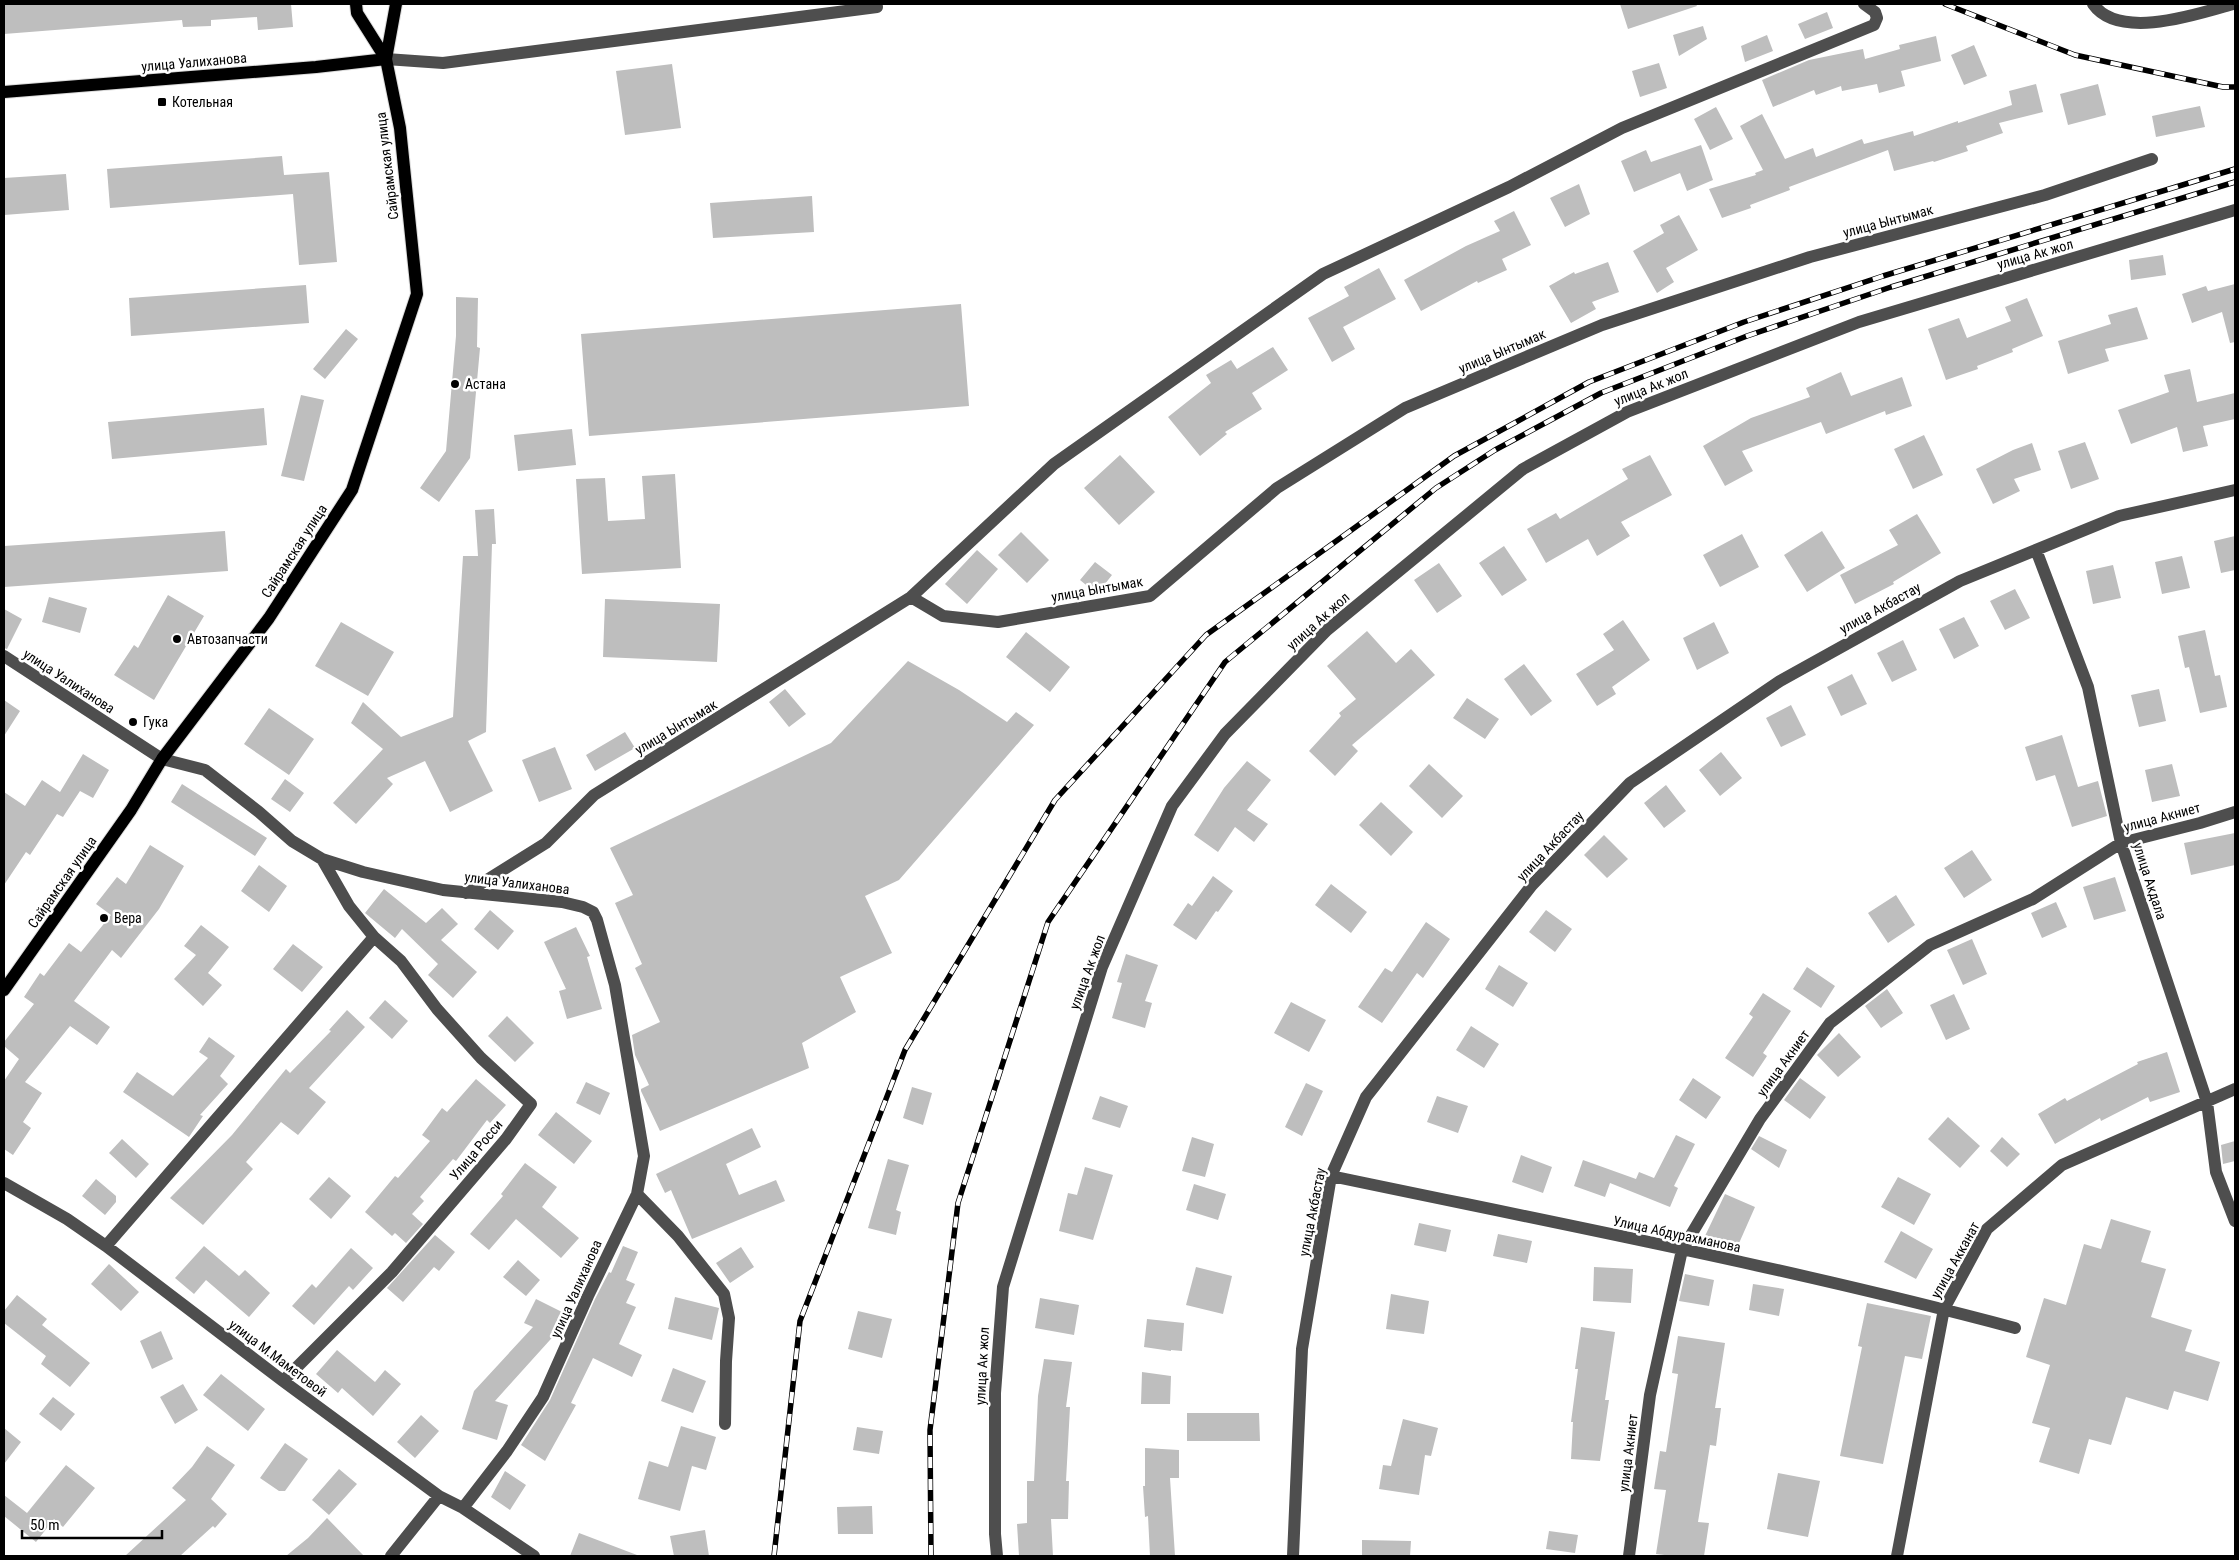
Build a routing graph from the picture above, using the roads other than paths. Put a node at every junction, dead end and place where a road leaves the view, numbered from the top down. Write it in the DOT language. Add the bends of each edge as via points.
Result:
graph roads {
  1 [pos="356,4"];
  2 [pos="396,4"];
  3 [pos="876,4"];
  4 [pos="1864,4"];
  5 [pos="2093,4"];
  6 [pos="2233,4"];
  7 [pos="386,59"];
  8 [pos="4,92"];
  9 [pos="2152,159"];
  10 [pos="2235,210"];
  11 [pos="2235,490"];
  12 [pos="2036,550"];
  13 [pos="911,597"];
  14 [pos="4,656"];
  15 [pos="162,760"];
  16 [pos="2235,812"];
  17 [pos="2121,843"];
  18 [pos="322,859"];
  19 [pos="466,893"];
  20 [pos="374,937"];
  21 [pos="4,990"];
  22 [pos="2235,1089"];
  23 [pos="2207,1102"];
  24 [pos="1331,1176"];
  25 [pos="4,1183"];
  26 [pos="637,1194"];
  27 [pos="2235,1221"];
  28 [pos="106,1246"];
  29 [pos="1682,1250"];
  30 [pos="1944,1309"];
  31 [pos="2015,1328"];
  32 [pos="283,1381"];
  33 [pos="725,1424"];
  34 [pos="439,1496"];
  35 [pos="463,1508"];
  36 [pos="391,1556"];
  37 [pos="534,1556"];
  38 [pos="997,1556"];
  39 [pos="1293,1556"];
  40 [pos="1629,1556"];
  41 [pos="1897,1556"];
  1 -- 7 [label="main road" via="357,13"];
  2 -- 7 [label="main road"];
  3 -- 7 [label="street" via="877,7 443,63"];
  4 -- 13 [label="street, улица Ынтымак" via="1875,12 1874,25 1622,128 1509,187 1323,274 1054,464"];
  5 -- 6 [label="street" via="2116,20 2149,22 2188,17"];
  7 -- 8 [label="main road, улица Уалиханова"];
  7 -- 15 [label="main road, Сайрамская улица" via="400,128 417,294 352,490 269,618"];
  9 -- 13 [label="street, улица Ынтымак" via="2045,195 1810,257 1602,325 1405,408 1277,488 1150,596 998,622 943,616"];
  10 -- 38 [label="street, улица Ак жол" via="1859,322 1627,412 1523,469 1327,630 1225,734 1172,806 1102,967 1002,1287 995,1393"];
  11 -- 12 [label="street, улица Акбастау" via="2120,516"];
  12 -- 17 [label="street, улица Акдала" via="2088,687"];
  12 -- 24 [label="street, улица Акбастау" via="1960,581 1780,681 1630,783 1532,885 1366,1097"];
  13 -- 19 [label="street, улица Ынтымак" via="594,795 546,843"];
  14 -- 15 [label="street, улица Уалиханова"];
  15 -- 18 [label="street, улица Уалиханова" via="205,770 292,841"];
  15 -- 21 [label="main road, Сайрамская улица" via="131,810"];
  16 -- 17 [label="street, улица Акниет"];
  17 -- 23 [label="street, улица Акдала"];
  17 -- 29 [label="street, улица Акниет" via="2034,899 1930,945 1830,1023 1760,1119"];
  18 -- 19 [label="street, улица Уалиханова" via="403,882"];
  18 -- 20 [label="street, Улица Росси" via="349,906"];
  19 -- 26 [label="street, улица Уалиханова" via="562,902 593,912 615,985 644,1156"];
  20 -- 28 [label="street"];
  20 -- 32 [label="street, Улица Росси" via="401,961 437,1009 481,1058 531,1104 506,1140 392,1272"];
  22 -- 23 [label="street, улица Акканат"];
  23 -- 27 [label="street, улица Акдала" via="2216,1172"];
  23 -- 30 [label="street, улица Акканат" via="2062,1165 1987,1229"];
  24 -- 29 [label="street, Улица Абдурахманова"];
  24 -- 39 [label="street, улица Акбастау" via="1302,1349"];
  25 -- 28 [label="street, улица М.Маметовой"];
  26 -- 33 [label="street" via="678,1236 724,1294 729,1318"];
  26 -- 35 [label="street, улица Уалиханова" via="543,1397"];
  28 -- 32 [label="street, улица М.Маметовой"];
  29 -- 30 [label="street, Улица Абдурахманова"];
  29 -- 40 [label="street, улица Акниет" via="1650,1395"];
  30 -- 31 [label="street, Улица Абдурахманова"];
  30 -- 41 [label="street, улица Акканат"];
  32 -- 34 [label="street, улица М.Маметовой"];
  34 -- 35 [label="street, улица М.Маметовой"];
  34 -- 36 [label="street"];
  35 -- 37 [label="street, улица М.Маметовой"];
}
